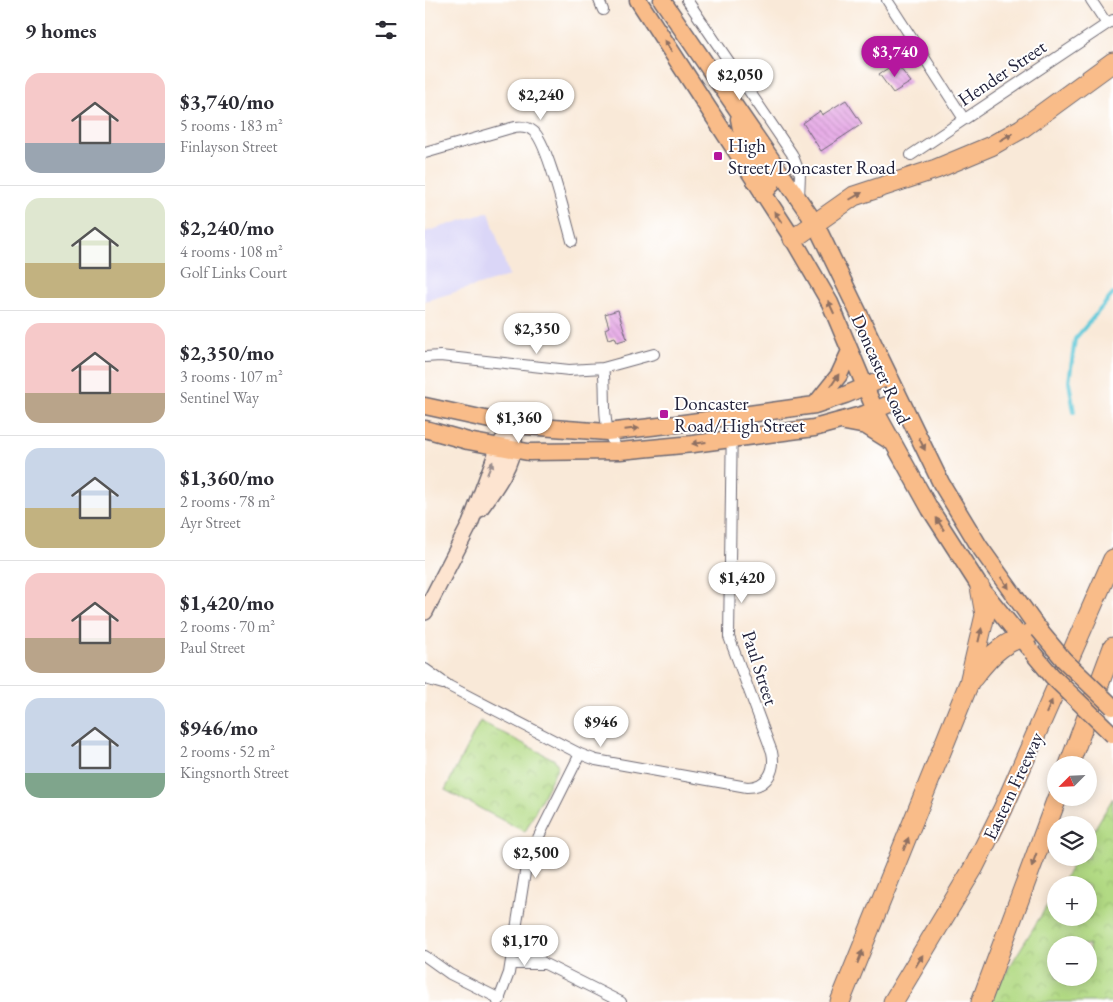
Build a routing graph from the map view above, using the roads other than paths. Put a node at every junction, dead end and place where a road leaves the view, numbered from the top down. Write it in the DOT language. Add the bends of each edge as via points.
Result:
graph roads {
  1 [pos="639,0"];
  2 [pos="662,0"];
  3 [pos="687,0"];
  4 [pos="887,0"];
  5 [pos="1091,0"];
  6 [pos="1110,22"];
  7 [pos="1113,62"];
  8 [pos="737,112"];
  9 [pos="964,119"];
  10 [pos="425,153"];
  11 [pos="911,155"];
  12 [pos="763,195"];
  13 [pos="799,200"];
  14 [pos="815,223"];
  15 [pos="793,239"];
  16 [pos="572,240"];
  17 [pos="851,352"];
  18 [pos="654,354"];
  19 [pos="425,357"];
  20 [pos="603,368"];
  21 [pos="888,377"];
  22 [pos="865,387"];
  23 [pos="899,400"];
  24 [pos="815,405"];
  25 [pos="425,406"];
  26 [pos="875,410"];
  27 [pos="732,417"];
  28 [pos="841,422"];
  29 [pos="513,425"];
  30 [pos="425,430"];
  31 [pos="607,432"];
  32 [pos="733,439"];
  33 [pos="892,442"];
  34 [pos="506,448"];
  35 [pos="620,451"];
  36 [pos="1113,559"];
  37 [pos="980,587"];
  38 [pos="426,611"];
  39 [pos="1039,630"];
  40 [pos="1020,637"];
  41 [pos="1113,647"];
  42 [pos="425,669"];
  43 [pos="425,678"];
  44 [pos="969,682"];
  45 [pos="449,686"];
  46 [pos="1113,707"];
  47 [pos="1113,735"];
  48 [pos="580,754"];
  49 [pos="1072,756"];
  50 [pos="1054,806"];
  51 [pos="513,952"];
  52 [pos="425,956"];
  53 [pos="511,964"];
  54 [pos="545,964"];
  55 [pos="499,1001"];
  56 [pos="621,1002"];
  57 [pos="840,1002"];
  58 [pos="893,1002"];
  59 [pos="981,1002"];
  12 -- 1 [label="main road, Doncaster Road, one-way"];
  2 -- 8 [label="main road, Doncaster Road"];
  3 -- 13 [label="street" via="792,154 800,174"];
  4 -- 9 [label="street"];
  5 -- 6 [label="street"];
  6 -- 9 [label="street, Hender Street"];
  14 -- 7 [label="highway, one-way" via="854,196 936,169 991,146 1021,129"];
  8 -- 12 [label="main road" via="744,144 771,185"];
  8 -- 13 [label="main road, Doncaster Road"];
  9 -- 11 [label="street, Hender Street"];
  10 -- 16 [label="street" via="511,128 523,127 533,131 543,146"];
  15 -- 12 [label="main road, Doncaster Road, one-way"];
  13 -- 14 [label="main road, Doncaster Road"];
  14 -- 15 [label="highway"];
  14 -- 21 [label="main road, Doncaster Road"];
  17 -- 15 [label="main road, Doncaster Road, one-way" via="830,303"];
  17 -- 22 [label="main road, Doncaster Road"];
  24 -- 17 [label="main road, one-way" via="839,375"];
  18 -- 20 [label="street"];
  19 -- 20 [label="street" via="569,370"];
  20 -- 31 [label="street"];
  21 -- 22 [label="main road"];
  21 -- 23 [label="main road, Doncaster Road"];
  22 -- 24 [label="main road"];
  22 -- 26 [label="main road, Doncaster Road"];
  23 -- 26 [label="main road"];
  23 -- 39 [label="main road, Doncaster Road, one-way" via="941,483 979,546"];
  24 -- 27 [label="main road"];
  25 -- 29 [label="main road"];
  26 -- 28 [label="main road"];
  26 -- 33 [label="main road, Doncaster Road"];
  31 -- 27 [label="main road, one-way"];
  27 -- 32 [label="street, Paul Street"];
  28 -- 32 [label="main road"];
  28 -- 33 [label="main road" via="866,426"];
  29 -- 31 [label="main road"];
  29 -- 34 [label="street"];
  30 -- 34 [label="main road"];
  31 -- 35 [label="street"];
  32 -- 35 [label="main road, one-way"];
  32 -- 48 [label="street, Paul Street" via="729,637 771,752 773,765 769,776 762,784 747,787"];
  37 -- 33 [label="main road, Doncaster Road, one-way"];
  34 -- 35 [label="main road" via="556,453"];
  34 -- 38 [label="street"];
  58 -- 36 [label="highway, Eastern Freeway, one-way" via="974,867 1003,809"];
  37 -- 40 [label="main road, Doncaster Road"];
  44 -- 37 [label="highway, one-way" via="985,615"];
  39 -- 40 [label="highway"];
  39 -- 46 [label="main road, Doncaster Road, bridge" via="1064,660"];
  40 -- 44 [label="highway" via="990,655"];
  40 -- 47 [label="main road, Doncaster Road, bridge" via="1052,676"];
  41 -- 49 [label="highway"];
  42 -- 45 [label="street"];
  43 -- 45 [label="street"];
  57 -- 44 [label="highway, one-way" via="881,907"];
  45 -- 48 [label="street"];
  48 -- 51 [label="street" via="527,860"];
  50 -- 59 [label="highway, one-way"];
  51 -- 53 [label="street"];
  51 -- 54 [label="street" via="533,956"];
  52 -- 55 [label="street"];
  53 -- 54 [label="street"];
  53 -- 55 [label="street"];
  54 -- 56 [label="street"];
}
